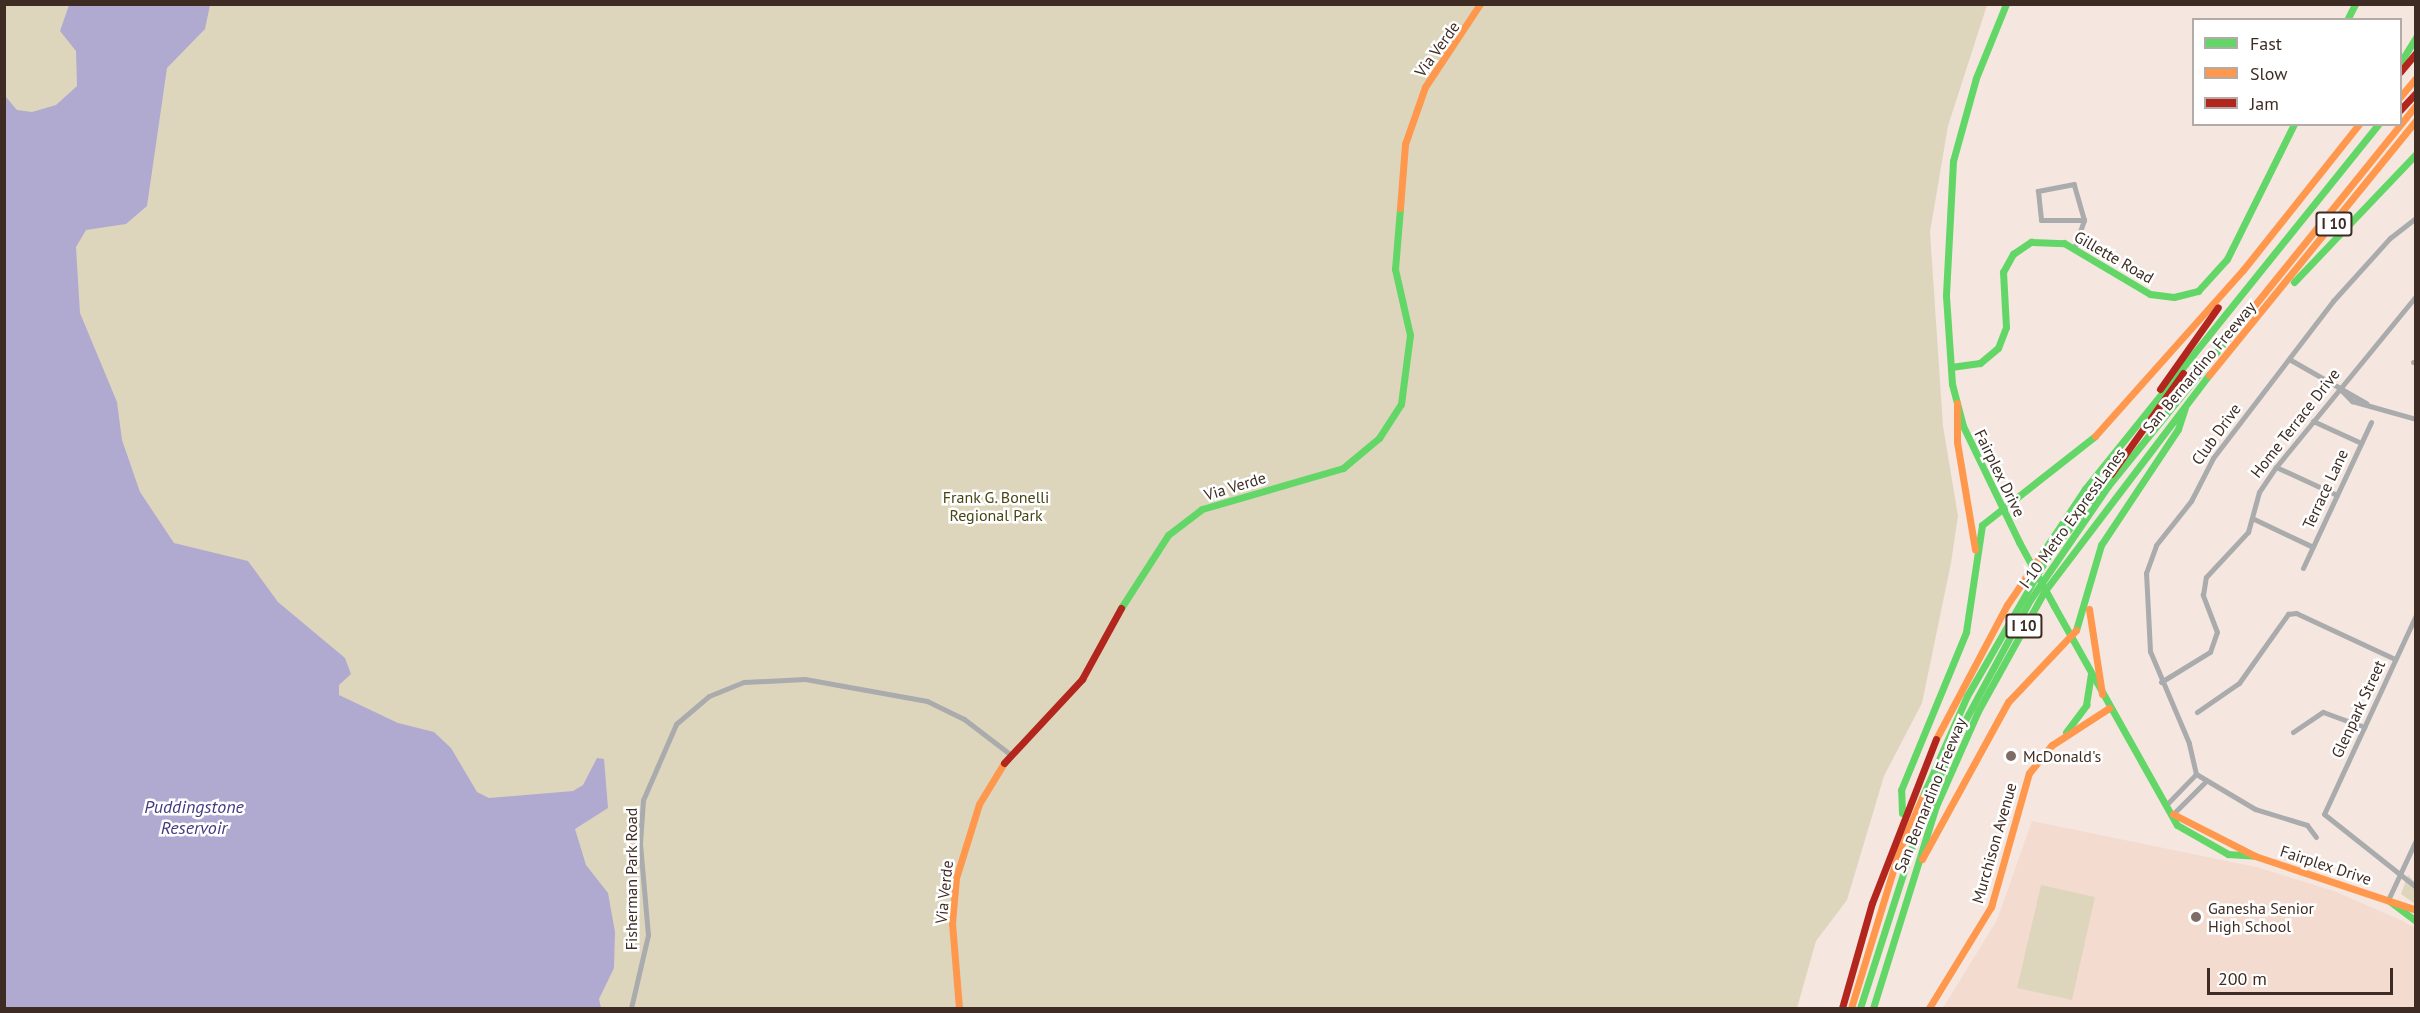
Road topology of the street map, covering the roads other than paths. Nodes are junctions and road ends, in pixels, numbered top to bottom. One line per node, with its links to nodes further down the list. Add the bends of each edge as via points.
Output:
1 (1480, 4): 57 (main road, Via Verde, via 1422,94 1405,144 1395,269 1410,335 1401,404 1379,438 1343,468 1202,509 1168,535 1082,679)
2 (2006, 4): 28 (main road, Fairplex Drive, via 1976,78 1953,161 1945,245)
3 (2355, 4): 4 (main road)
4 (2348, 18)
5 (2415, 37): 7 (main road)
6 (2415, 53): 8 (main road)
7 (2402, 60)
8 (2402, 69)
9 (2415, 78): 11 (main road)
10 (2415, 93): 13 (main road)
11 (2402, 94)
12 (2415, 105): 15 (main road, I-10 Metro ExpressLanes)
13 (2402, 108)
14 (2415, 120): 26 (main road, San Bernardino Freeway / I 10)
15 (2402, 121)
16 (2294, 126): 23 (main road, Gillette Road, via 2227,259 2198,291 2174,297 2150,294)
17 (2357, 126): 24 (main road)
18 (2377, 126): 29 (main road, San Bernardino Freeway / I 10)
19 (2398, 126): 75 (main road, I-10 Metro ExpressLanes, via 2108,486 2024,609 1926,806)
20 (2415, 154): 26 (main road)
21 (2415, 218): 27 (street, Club Drive, via 2366,263)
22 (2084, 220): 22 (street, via 2074,184 2038,191 2041,220); 23 (street)
23 (2074, 249): 28 (main road, Gillette Road, via 2042,239 2013,254 2003,272 2001,342 1980,363)
24 (2243, 270): 36 (main road); 40 (main road, via 2099,435)
25 (2415, 296): 30 (street, Home Terrace Drive)
26 (2251, 327): 32 (main road, San Bernardino Freeway / I 10)
27 (2289, 359): 30 (street); 50 (street, Club Drive, via 2213,458 2191,501 2148,558 2148,632)
28 (1951, 367): 31 (main road, Fairplex Drive)
29 (2185, 368): 36 (main road, San Bernardino Freeway / I 10); 74 (main road, I-10 Metro ExpressLanes, via 2179,386 2046,559 1966,696 1900,848)
30 (2338, 387): 33 (street, via 2349,396); 34 (street, Home Terrace Drive)
31 (1956, 403): 40 (main road, Fairplex Drive, via 1972,450); 44 (main road)
32 (2187, 403): 45 (main road, via 2178,429 2101,544); 66 (main road, San Bernardino Freeway / I 10, via 2092,522 2028,620 1960,748)
33 (2415, 419)
34 (2313, 421): 37 (street); 38 (street, Home Terrace Drive)
35 (2371, 422): 37 (street, Terrace Lane)
36 (2125, 439): 62 (main road, San Bernardino Freeway / I 10, via 2062,521 2007,605 1960,687)
37 (2361, 443): 39 (street, Terrace Lane)
38 (2276, 467): 39 (street); 41 (street, Home Terrace Drive, via 2259,492)
39 (2337, 495): 42 (street, Terrace Lane)
40 (2002, 510): 44 (main road, via 1982,525); 47 (main road, Fairplex Drive, bridge)
41 (2254, 519): 42 (street); 50 (street, Home Terrace Drive, via 2203,587 2216,642 2199,661)
42 (2313, 547): 43 (street, Terrace Lane)
43 (2303, 567)
44 (1976, 576): 62 (main road, via 1966,632 1901,790)
45 (2087, 601): 47 (main road, via 2084,617); 51 (main road)
46 (2415, 615): 48 (street, Glenpark Street)
47 (2070, 635): 49 (main road, Fairplex Drive); 66 (main road, via 2008,702)
48 (2395, 658): 53 (street, via 2296,613 2288,614 2239,683); 54 (street, Glenpark Street)
49 (2091, 675): 51 (main road, Fairplex Drive); 56 (main road, via 2086,705)
50 (2161, 682): 58 (street, Club Drive, via 2189,743)
51 (2102, 694): 52 (main road, Fairplex Drive)
52 (2109, 708): 56 (main road, Murchison Avenue); 60 (main road, Fairplex Drive)
53 (2197, 712)
54 (2364, 728): 55 (street, via 2323,712); 65 (street, Glenpark Street, via 2324,814)
55 (2293, 732)
56 (2064, 735): 77 (main road, Murchison Avenue, via 2029,773 1991,907)
57 (1010, 754): 71 (street, Fisherman Park Road, via 964,718 927,700 805,679 744,682 709,696 670,734 644,800 640,843 648,934); 72 (main road, Via Verde, via 979,804 956,878 952,923)
58 (2196, 774): 59 (street); 60 (street)
59 (2205, 782): 61 (street); 63 (street, via 2255,809 2307,825)
60 (2166, 805): 61 (main road, Fairplex Drive)
61 (2173, 814): 68 (main road, Fairplex Drive, via 2255,856)
62 (1902, 815): 73 (main road, San Bernardino Freeway / I 10)
63 (2316, 837)
64 (2415, 840): 65 (street)
65 (2400, 874): 67 (street); 68 (street)
66 (1912, 877): 76 (main road, San Bernardino Freeway / I 10)
67 (2415, 887)
68 (2388, 900): 69 (main road, Fairplex Drive); 70 (main road, Fairplex Drive)
69 (2415, 910)
70 (2415, 921)
71 (631, 1008)
72 (959, 1008)
73 (1842, 1008)
74 (1851, 1008)
75 (1860, 1008)
76 (1873, 1008)
77 (1929, 1008)

